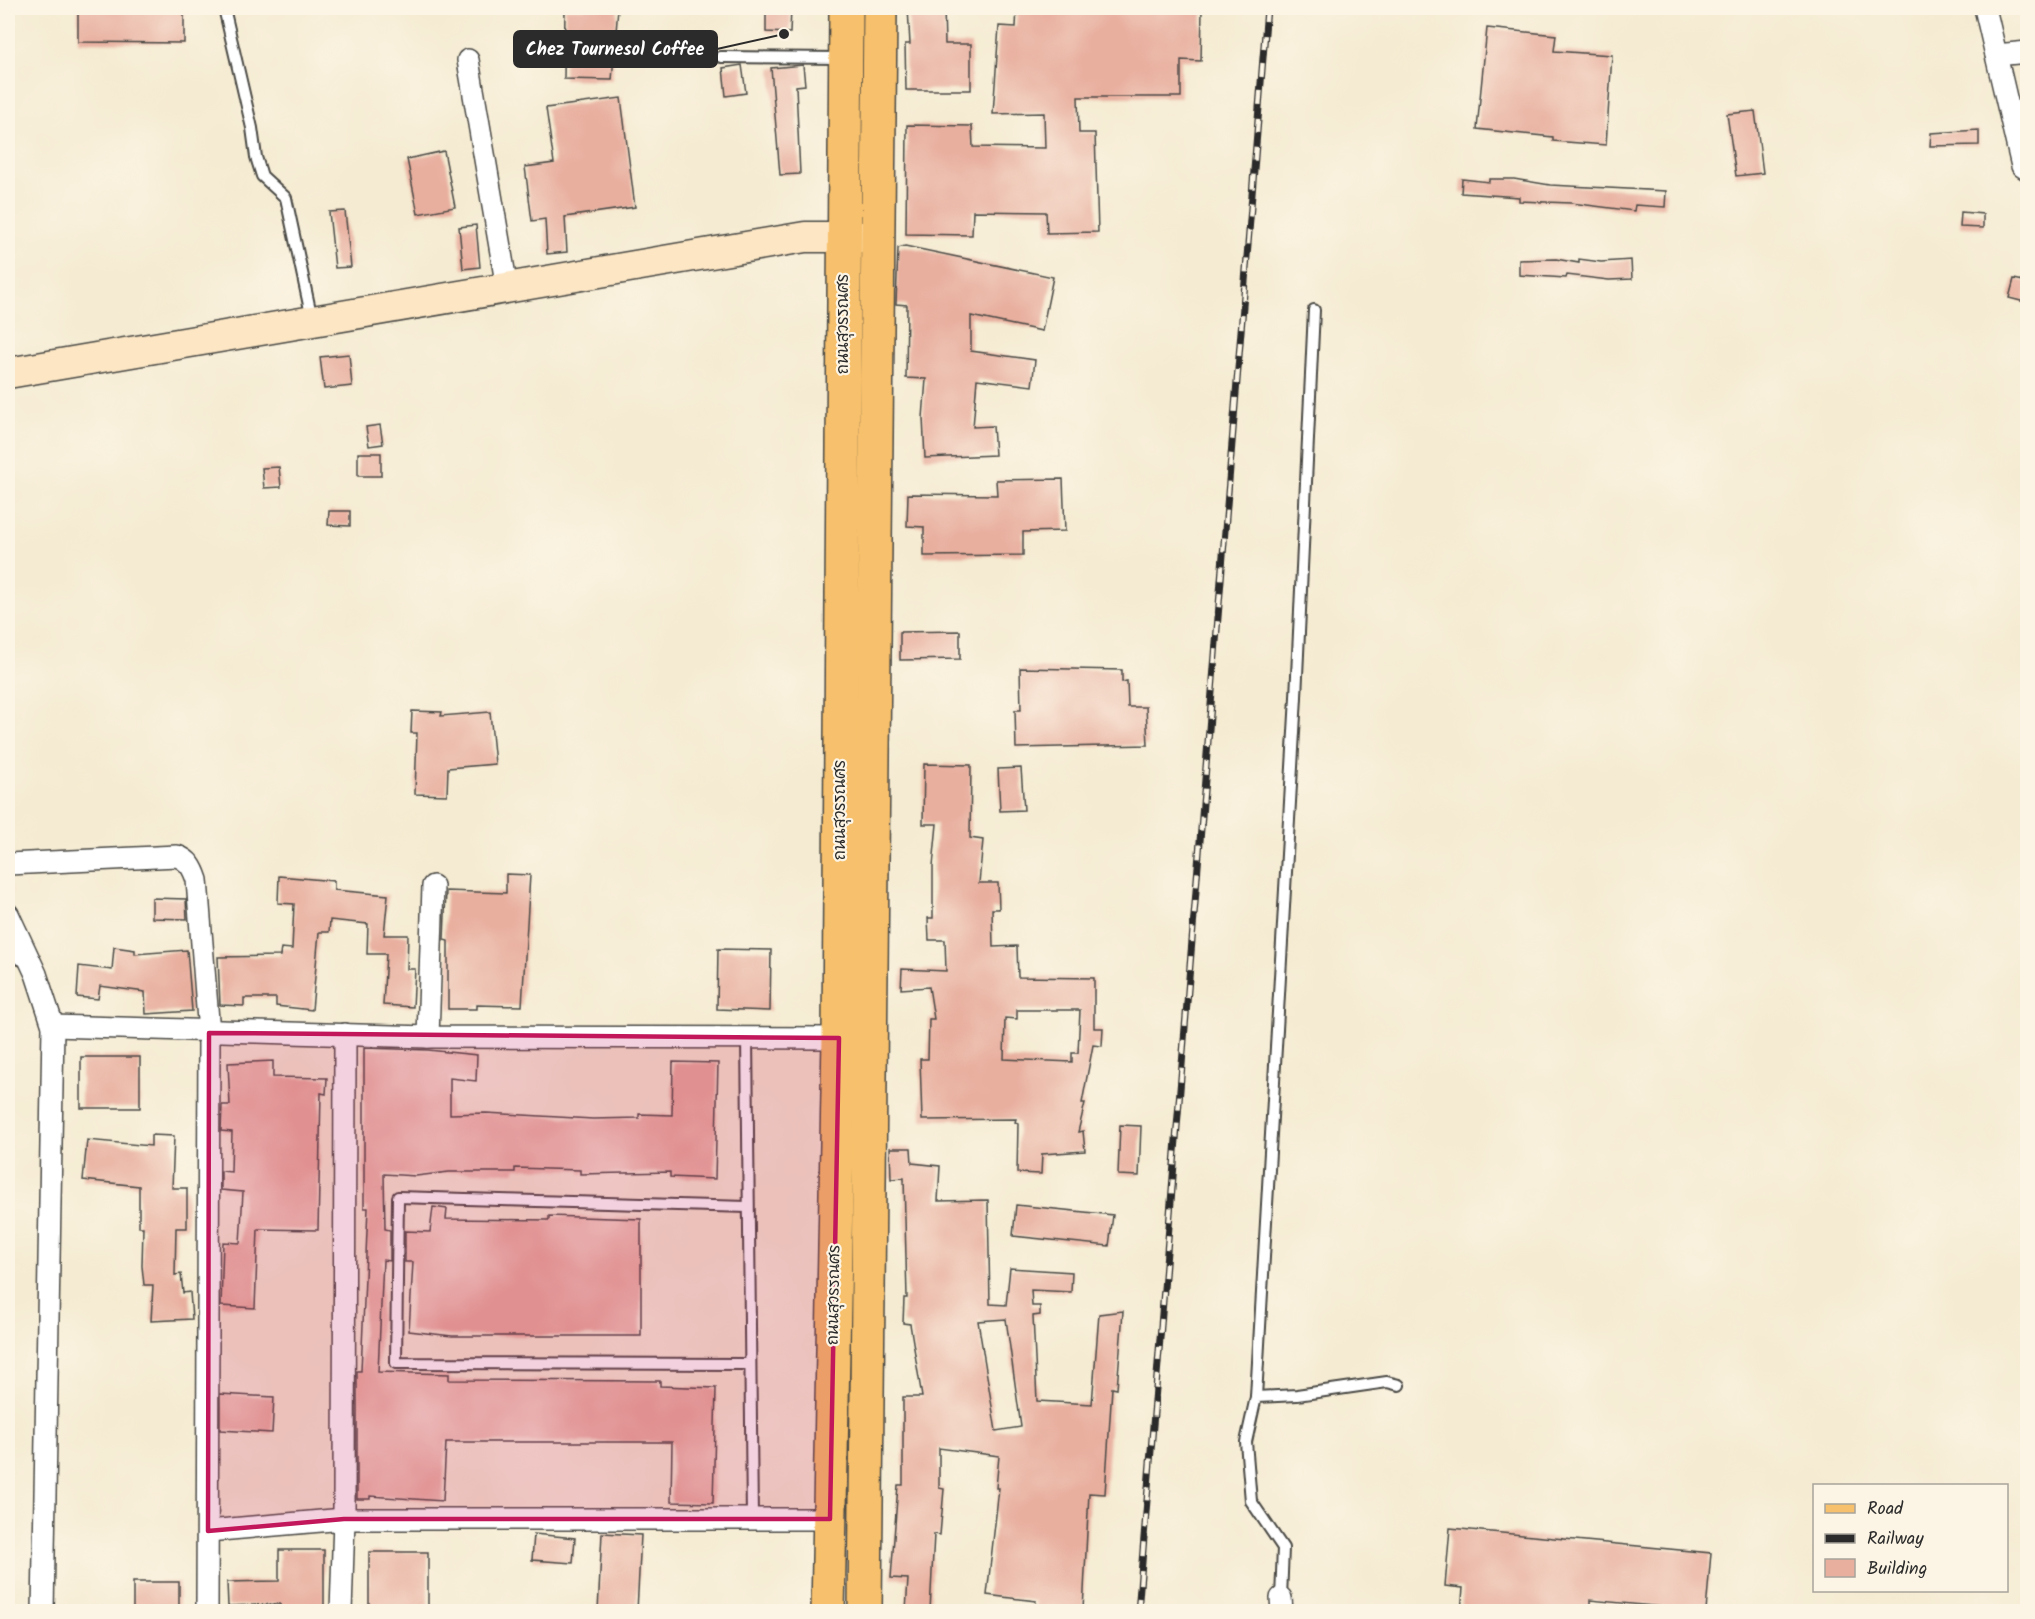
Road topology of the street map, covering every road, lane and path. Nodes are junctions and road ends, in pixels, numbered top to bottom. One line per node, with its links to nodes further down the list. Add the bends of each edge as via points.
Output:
1 (14, 8): 6 (path)
2 (224, 8): 17 (lane, via 256,157 262,176 286,198)
3 (846, 8): 10 (main road, ถนนสุวรรณศร)
4 (880, 8): 14 (main road, ถนนสุวรรณศร)
5 (1985, 8): 8 (street)
6 (8, 48)
7 (2028, 52): 8 (street)
8 (1996, 56): 12 (street, via 2022,166)
9 (721, 57): 10 (lane)
10 (846, 58): 13 (main road, ถนนสุวรรณศร)
11 (468, 60): 15 (street)
12 (2028, 170)
13 (843, 237): 14 (main road); 15 (main road, via 805,237); 29 (main road, ถนนสุวรรณศร)
14 (877, 238): 43 (main road, ถนนสุวรรณศร)
15 (507, 288): 17 (main road)
16 (1314, 310): 33 (lane)
17 (313, 320): 18 (main road)
18 (8, 373)
19 (8, 864): 25 (street, via 177,856 184,859 193,867 198,880)
20 (433, 886): 28 (street)
21 (8, 914): 23 (street)
22 (8, 954): 23 (lane)
23 (31, 964): 24 (street)
24 (53, 1026): 25 (street); 39 (street)
25 (209, 1032): 26 (street); 37 (street)
26 (345, 1034): 28 (street); 34 (street)
27 (747, 1036): 28 (street); 29 (street); 30 (lane)
28 (428, 1037)
29 (839, 1038): 36 (main road, ถนนสุวรรณศร)
30 (748, 1206): 31 (lane); 31 (lane, via 398,1197 396,1363)
31 (750, 1364): 35 (lane)
32 (1399, 1386): 33 (lane, via 1387,1382 1298,1395)
33 (1256, 1396): 38 (lane, via 1246,1442 1251,1501 1283,1548)
34 (344, 1519): 35 (street); 37 (street); 41 (street)
35 (752, 1519): 36 (street)
36 (830, 1519): 42 (main road, ถนนสุวรรณศร)
37 (208, 1531): 40 (street)
38 (1282, 1605)
39 (43, 1611)
40 (207, 1611)
41 (341, 1611)
42 (828, 1611)
43 (865, 1611)

